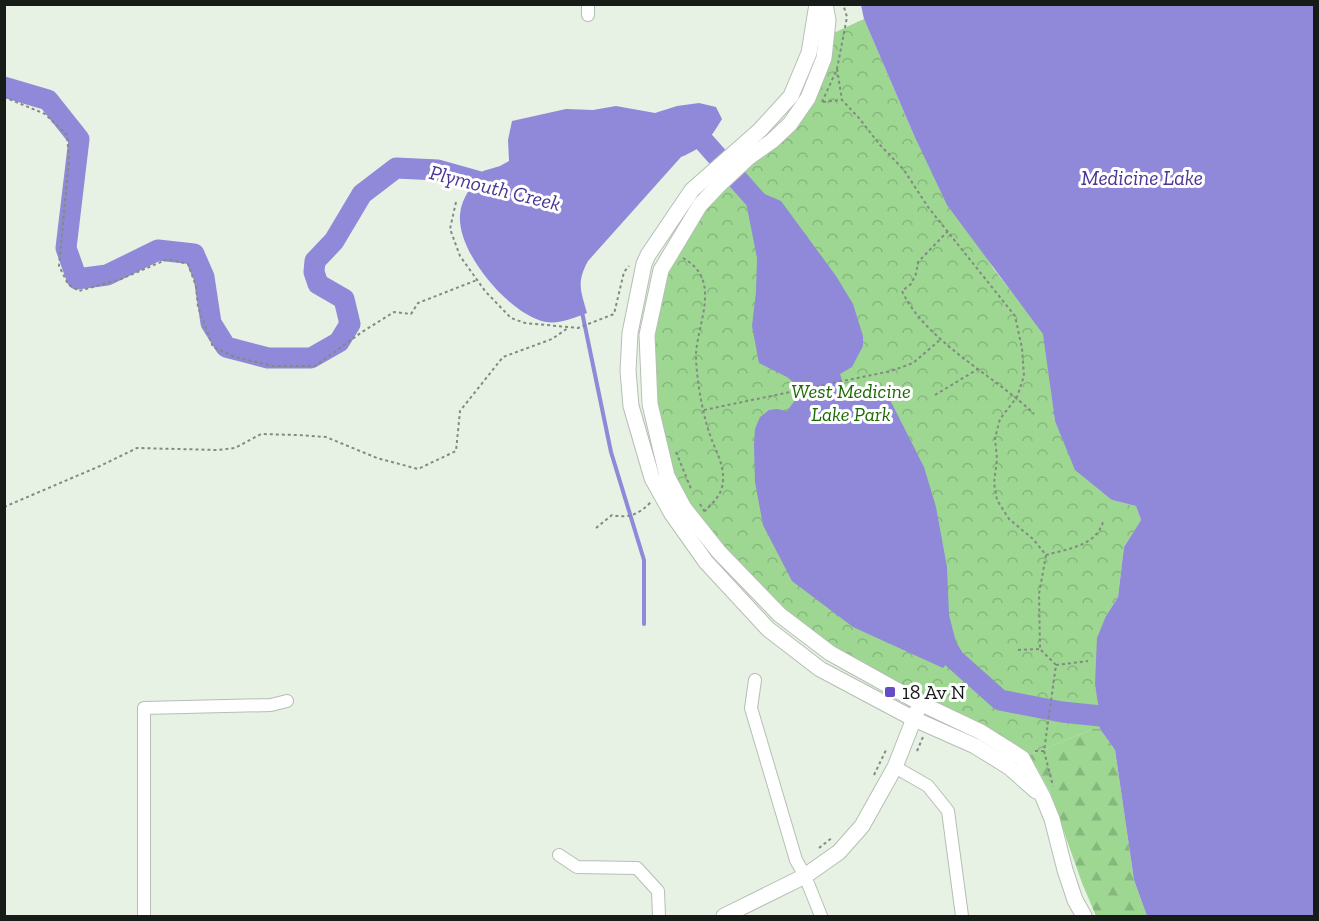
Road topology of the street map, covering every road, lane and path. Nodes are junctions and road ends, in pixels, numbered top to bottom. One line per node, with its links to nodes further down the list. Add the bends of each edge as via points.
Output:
1 (817, 4): 9 (street, via 809,53 791,96)
2 (825, 4): 9 (street, via 828,20 824,58 808,98 772,141)
3 (843, 4): 4 (path, via 847,17)
4 (837, 69): 6 (path); 7 (path)
5 (4, 97): 15 (path, via 45,114 68,135 59,266 68,284 79,291 168,259 188,264 198,308 213,347 235,357 273,366 315,366 394,312 411,314 418,303)
6 (842, 100): 7 (path); 12 (path, via 904,170)
7 (822, 102): 8 (path)
8 (818, 109)
9 (743, 153): 10 (street)
10 (713, 180): 14 (street, via 692,190); 37 (street, via 664,264 647,335 650,404 667,476 684,508 719,552 780,615 830,653)
11 (456, 202): 15 (path, via 450,229 460,256)
12 (948, 231): 17 (path, via 918,262 911,284 902,291 917,317); 20 (path, via 1015,316 1024,376)
13 (680, 256): 21 (path, via 695,267 704,283 705,304 696,356)
14 (644, 264): 16 (path, via 630,265 624,272 614,314); 25 (street, via 630,333 628,371 631,406 652,478)
15 (477, 280): 16 (path, via 511,318)
16 (568, 328): 27 (path, via 552,339 503,357 460,411 456,451 418,468 377,458 326,437 261,434 235,448 218,450 137,448)
17 (941, 339): 18 (path); 21 (path, via 913,363 846,382)
18 (978, 369): 19 (path); 20 (path)
19 (935, 395)
20 (1017, 397): 22 (path); 30 (path, via 1000,419 995,438 997,500 1009,519)
21 (703, 410): 26 (path, via 723,468 723,483 705,511)
22 (1034, 414)
23 (675, 450): 24 (path)
24 (692, 491)
25 (661, 494): 29 (path, via 641,513 626,517 612,514); 38 (street, via 706,562 768,629 820,669)
26 (700, 504)
27 (4, 507)
28 (1103, 522): 30 (path, via 1091,540)
29 (596, 528)
30 (1046, 555): 31 (path, via 1039,594)
31 (1040, 649): 32 (path); 34 (path)
32 (1017, 650)
33 (1088, 660): 34 (path)
34 (1056, 665): 41 (path, via 1044,751)
35 (754, 680): 49 (street, via 751,708 796,860)
36 (286, 701): 50 (street, via 271,705 144,708)
37 (920, 703): 38 (street); 45 (street, via 981,732 1022,758)
38 (914, 719): 43 (street); 45 (street, via 984,751)
39 (923, 733): 42 (path)
40 (890, 741): 44 (path)
41 (1028, 752)
42 (916, 753)
43 (894, 767): 49 (street, via 862,826 839,852); 54 (street, via 928,786 948,811)
44 (870, 784)
45 (1043, 797): 55 (street, via 1068,880)
46 (838, 831): 47 (path)
47 (819, 849)
48 (559, 855): 51 (street, via 577,867 636,868 658,891)
49 (805, 876): 52 (street); 53 (street)
50 (144, 916)
51 (659, 916)
52 (724, 916)
53 (821, 916)
54 (962, 916)
55 (1084, 916)

